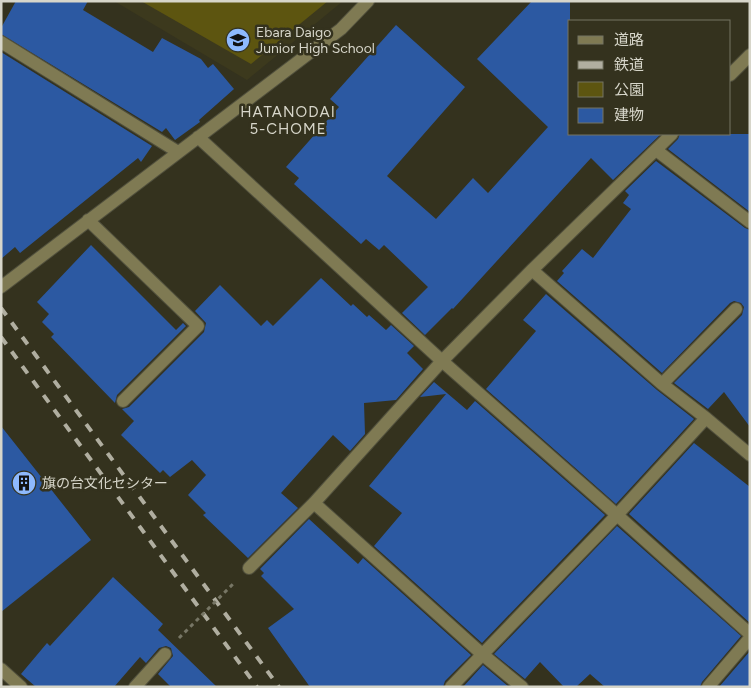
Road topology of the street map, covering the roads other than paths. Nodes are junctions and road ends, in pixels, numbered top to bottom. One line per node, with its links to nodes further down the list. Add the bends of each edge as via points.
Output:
1 (368, 1): 6 (street, via 340,29)
2 (1, 42): 8 (street)
3 (750, 55): 4 (street)
4 (731, 74)
5 (671, 135): 7 (street)
6 (198, 137): 8 (street); 14 (street)
7 (656, 150): 10 (street); 11 (street)
8 (178, 152): 9 (street)
9 (88, 220): 12 (street); 16 (street, via 198,326)
10 (750, 222)
11 (532, 270): 14 (street); 15 (street)
12 (1, 287)
13 (736, 309): 15 (street)
14 (442, 361): 19 (street); 20 (street)
15 (662, 384): 17 (street)
16 (123, 401)
17 (706, 418): 18 (street); 20 (street)
18 (750, 455)
19 (314, 503): 21 (street); 25 (street)
20 (618, 515): 22 (street); 25 (street)
21 (249, 568)
22 (750, 634)
23 (750, 638): 31 (street)
24 (165, 654): 28 (street)
25 (482, 654): 29 (street); 30 (street)
26 (1, 669): 27 (street)
27 (21, 687)
28 (135, 687)
29 (451, 687)
30 (522, 687)
31 (708, 687)

